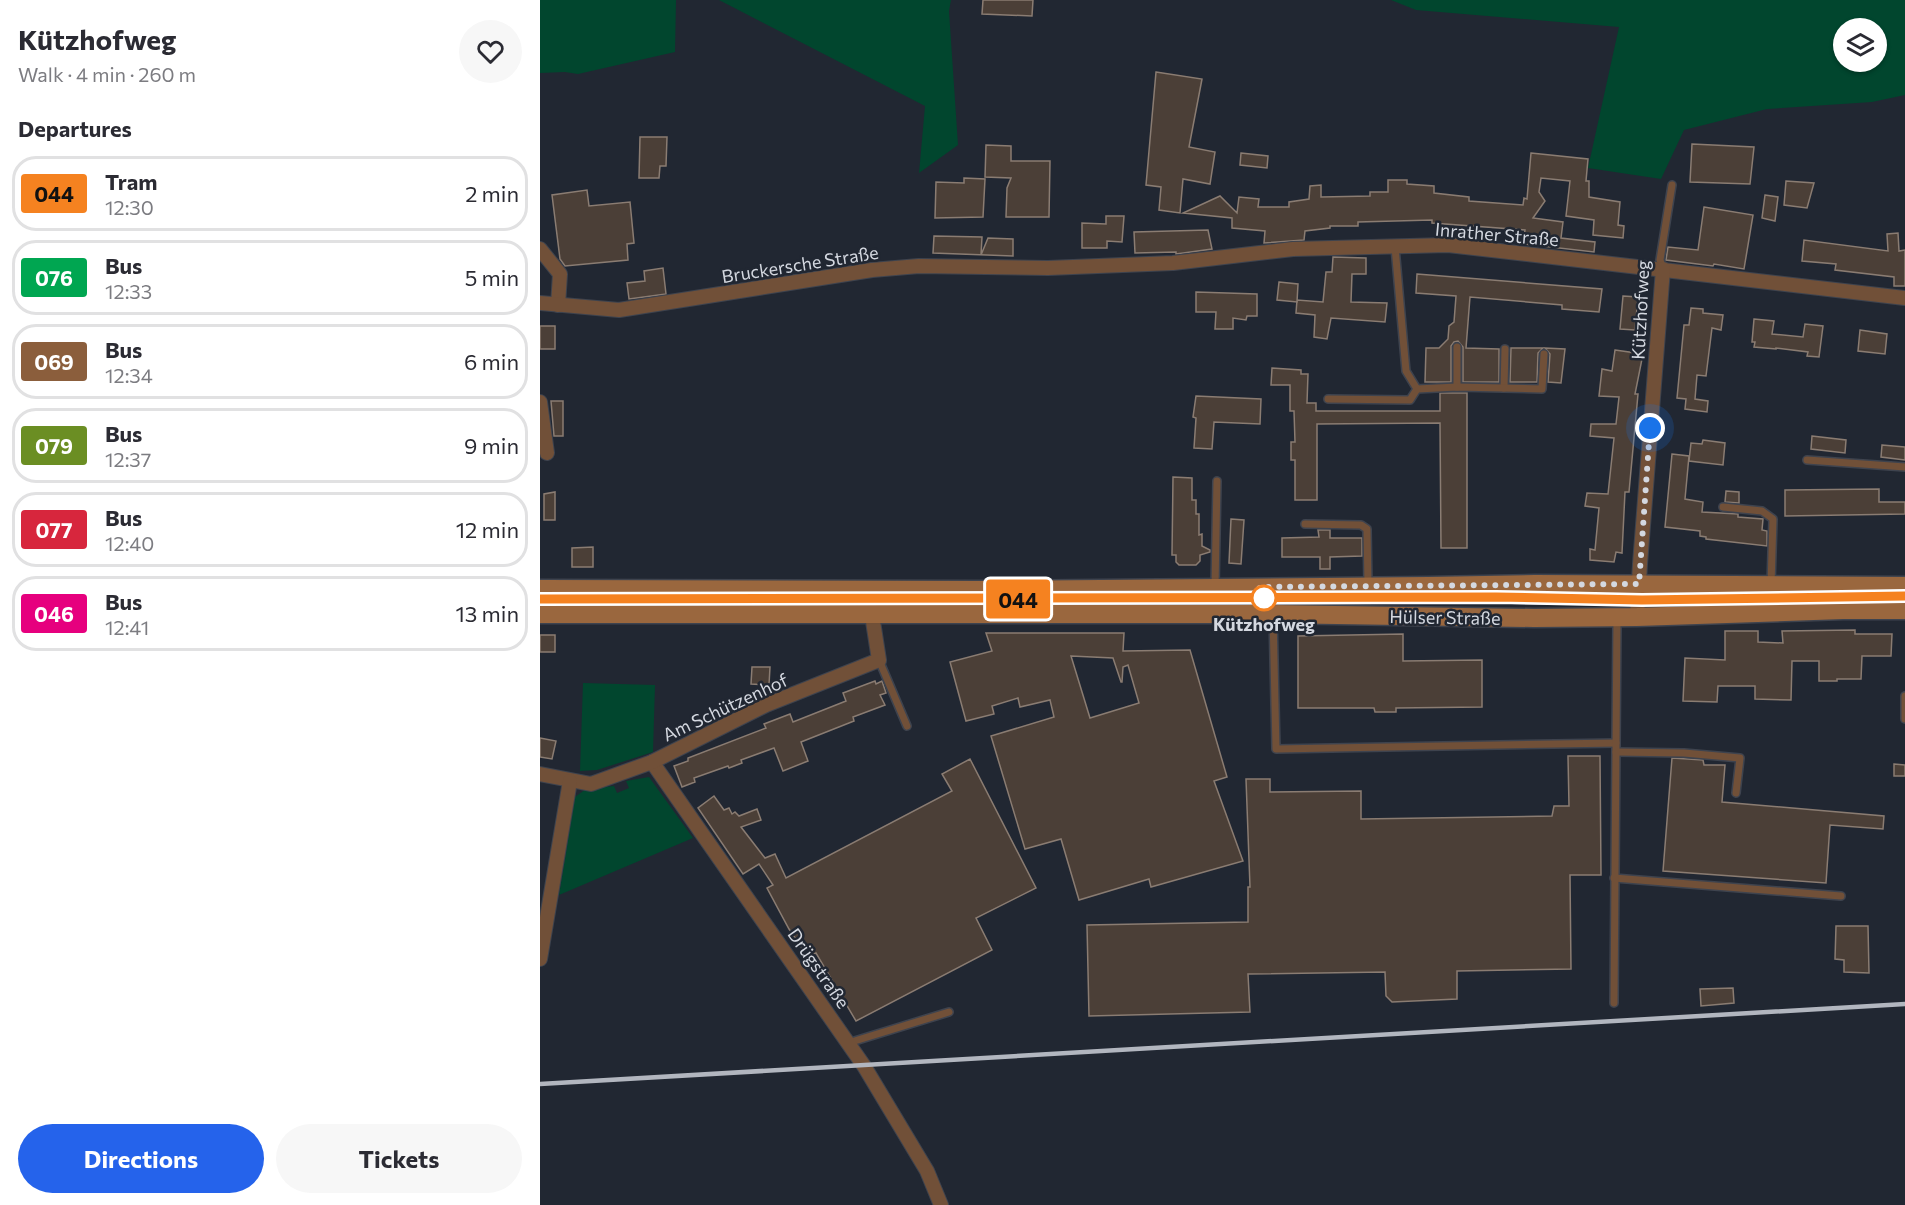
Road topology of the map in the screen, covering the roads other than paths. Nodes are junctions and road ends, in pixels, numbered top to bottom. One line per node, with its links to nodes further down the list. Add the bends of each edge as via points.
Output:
1 (1672, 185): 5 (lane, Kützhofweg, via 1660,260)
2 (1395, 247): 4 (street, Inrather Straße, via 1293,249 1191,263); 5 (street, Inrather Straße, via 1448,245); 14 (lane, via 1406,371)
3 (540, 249): 8 (street, via 560,274)
4 (1048, 268): 8 (street, Bruckersche Straße, via 919,266 619,310)
5 (1663, 269): 6 (street, Inrather Straße); 23 (street, Kützhofweg)
6 (1905, 298)
7 (540, 303): 8 (street, Bruckersche Straße)
8 (558, 305)
9 (1457, 347): 12 (lane)
10 (1505, 349): 13 (lane)
11 (1544, 354): 13 (lane, via 1542,389)
12 (1457, 387): 13 (lane); 14 (lane)
13 (1504, 388)
14 (1417, 389): 15 (lane, via 1410,400)
15 (1328, 399)
16 (540, 402): 17 (street)
17 (547, 453)
18 (1807, 460): 19 (lane)
19 (1905, 466)
20 (1217, 482): 27 (lane)
21 (1723, 507): 24 (lane, via 1762,511 1773,519)
22 (1305, 524): 26 (lane, via 1361,525 1367,529)
23 (1639, 584): 24 (street, Hülser Straße); 26 (street, Hülser Straße); 34 (street, Kützhofweg)
24 (1772, 585): 25 (street, Hülser Straße)
25 (1905, 586)
26 (1368, 587): 27 (street, Hülser Straße)
27 (1215, 588): 28 (street, Hülser Straße)
28 (540, 589)
29 (1905, 610): 34 (street, Hülser Straße)
30 (540, 614): 32 (street, Hülser Straße)
31 (1273, 614): 32 (street, Hülser Straße); 33 (street, Hülser Straße); 39 (lane, via 1276,749)
32 (872, 615): 35 (street)
33 (1617, 617): 34 (street, Hülser Straße); 39 (lane)
34 (1637, 617)
35 (879, 660): 38 (lane); 41 (street, Am Schützenhof, via 766,705)
36 (1905, 696): 37 (lane)
37 (1905, 719)
38 (907, 726)
39 (1616, 743): 40 (lane)
40 (1616, 752): 44 (lane, via 1740,758); 45 (lane)
41 (652, 762): 43 (street, Am Schützenhof, via 591,784); 50 (street, Drügstraße)
42 (540, 774): 43 (street, Am Schützenhof)
43 (570, 781): 47 (street)
44 (1736, 793)
45 (1614, 878): 46 (lane); 48 (lane)
46 (1841, 896)
47 (540, 959)
48 (1614, 1003)
49 (949, 1012): 50 (lane)
50 (848, 1042): 51 (street, Drügstraße, via 927,1171)
51 (941, 1205)

